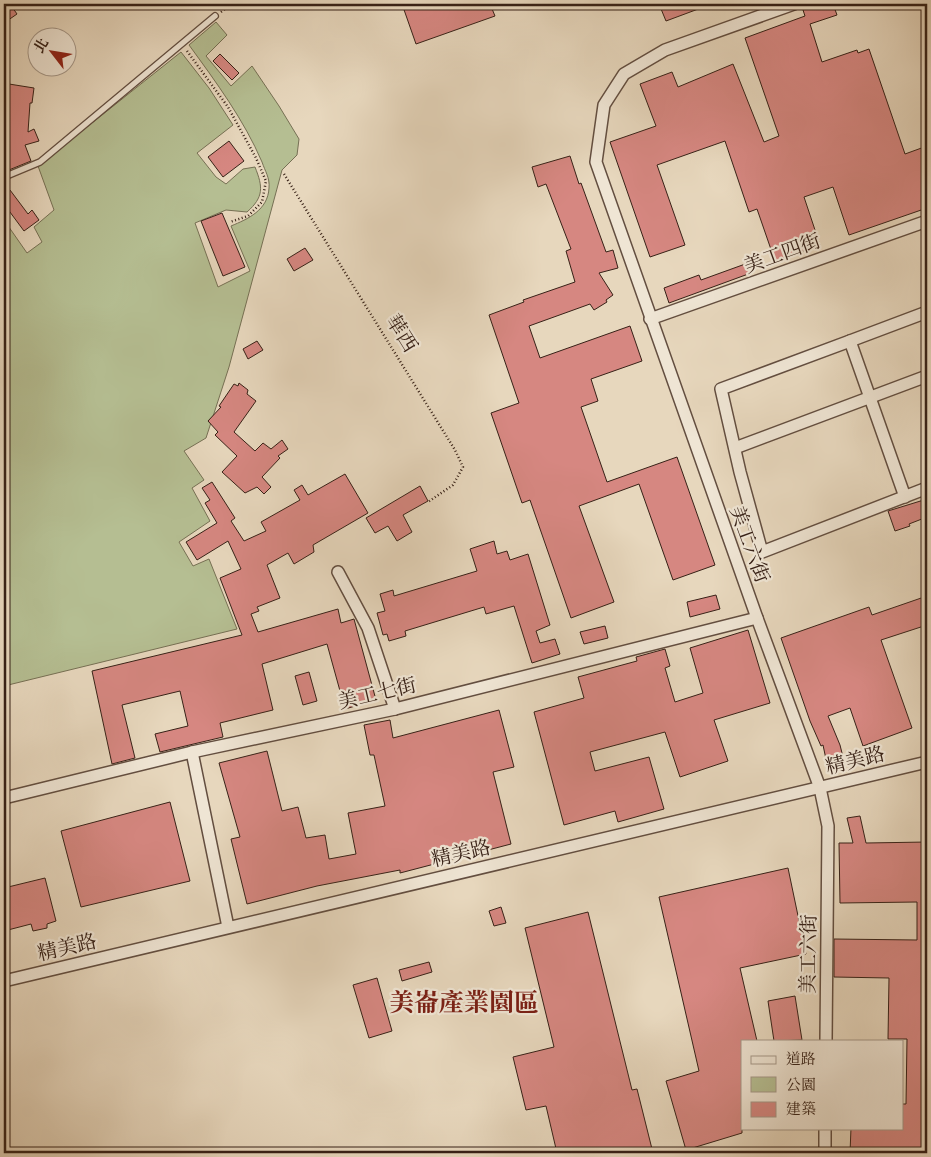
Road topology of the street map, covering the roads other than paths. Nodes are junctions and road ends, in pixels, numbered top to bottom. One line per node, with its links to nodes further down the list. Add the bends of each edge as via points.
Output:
1 (794, 4): 6 (street, 美工六街, via 665,50 624,74 604,106 596,162)
2 (216, 16): 3 (lane, via 40,162)
3 (4, 177)
4 (927, 221): 6 (street, 美工四街)
5 (927, 312): 7 (street)
6 (650, 319): 14 (street, 美工六街)
7 (850, 341): 9 (street); 10 (street, via 721,389)
8 (927, 376): 9 (street)
9 (870, 397): 10 (street); 12 (street)
10 (735, 448): 12 (street, via 762,552)
11 (927, 488): 12 (street)
12 (904, 496)
13 (338, 572): 15 (street, via 368,628)
14 (757, 618): 15 (street, 美工七街); 18 (street, 美工六街)
15 (395, 709): 16 (street, 美工七街)
16 (192, 752): 19 (street, 美工七街); 20 (street)
17 (927, 762): 18 (street, 精美路)
18 (820, 788): 20 (street, 精美路); 22 (street, 美工六街, via 828,826)
19 (4, 798)
20 (228, 927): 21 (street, 精美路)
21 (4, 981)
22 (826, 1040)
23 (825, 1130): 24 (street)
24 (824, 1153)

